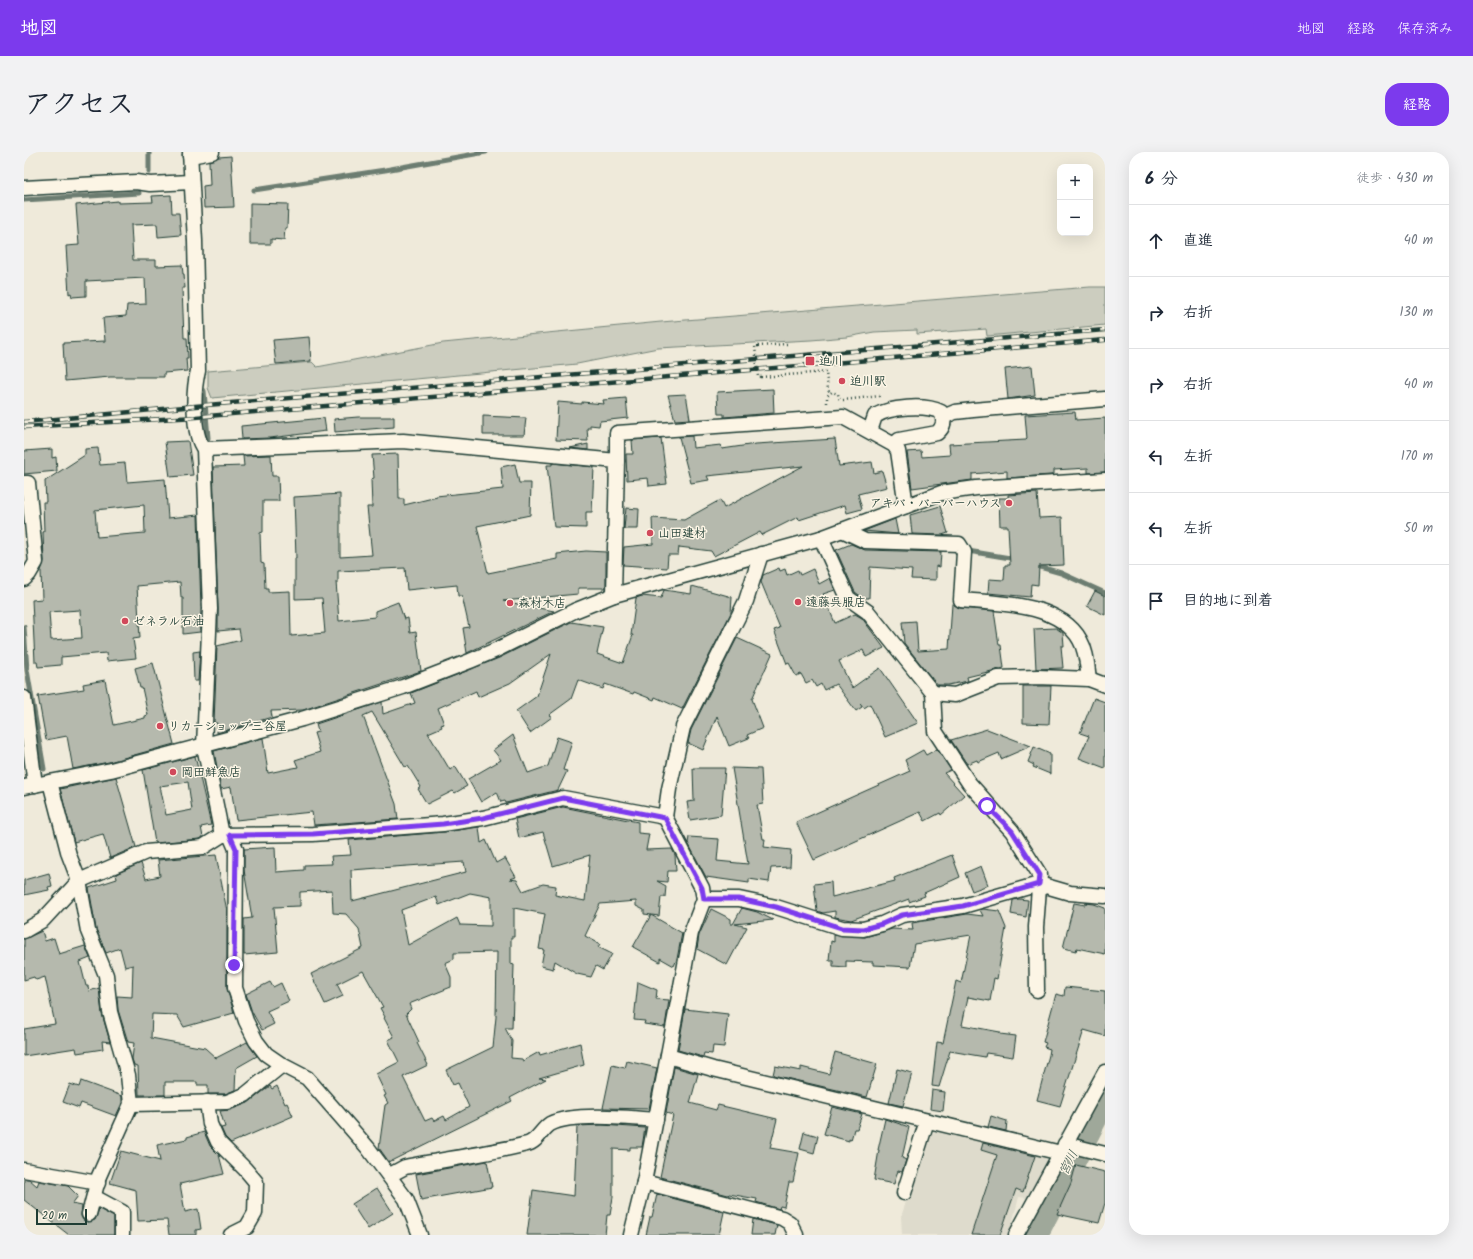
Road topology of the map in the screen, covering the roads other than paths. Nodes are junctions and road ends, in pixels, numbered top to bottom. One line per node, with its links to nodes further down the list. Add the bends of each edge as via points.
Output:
1 (212, 152): 2 (street)
2 (190, 154): 3 (street)
3 (191, 182): 4 (street); 9 (street, via 198,371 195,406 198,440)
4 (24, 188)
5 (1105, 399): 6 (street, via 955,412)
6 (943, 417): 7 (street, via 941,412 928,408 887,410 875,416); 8 (street, via 941,429 937,433 899,440)
7 (870, 431): 8 (street); 10 (street, via 843,417 617,433)
8 (894, 445): 13 (street, via 898,451)
9 (204, 449): 10 (street, via 403,441); 24 (street, via 210,609)
10 (617, 461): 18 (street)
11 (1105, 480): 13 (street, via 976,488 941,493)
12 (24, 484): 17 (street, via 28,483 36,562)
13 (906, 506): 14 (street)
14 (842, 530): 15 (street); 19 (street, via 865,541 960,544 964,552 961,600 1016,605 1046,613 1066,623 1080,639 1086,654)
15 (822, 538): 16 (street); 21 (street, via 848,598 868,612)
16 (761, 554): 18 (street); 27 (street, via 746,601 683,727)
17 (25, 578)
18 (614, 595): 24 (street, via 574,611 496,650 403,687)
19 (1089, 679): 20 (street); 21 (street, via 998,678 955,695)
20 (1105, 686)
21 (933, 693): 30 (street, via 935,731 969,783 1012,831 1040,875)
22 (24, 698): 23 (street)
23 (27, 742): 26 (street)
24 (204, 746): 25 (street, via 111,770); 28 (street)
25 (50, 782): 26 (street); 29 (street, via 69,855)
26 (29, 786)
27 (665, 818): 28 (street, via 563,798 483,818 443,824 313,834); 32 (street, via 702,888)
28 (226, 835): 29 (street, via 203,847 146,852); 36 (street, via 236,849 234,988 256,1041 266,1054)
29 (79, 881): 33 (street, via 43,920); 39 (street, via 88,931 106,975 110,1012 128,1075)
30 (1039, 884): 31 (street, via 1070,893); 32 (street, via 963,906 902,915 863,929 842,928 776,907 739,899); 34 (street, via 1036,928)
31 (1105, 896)
32 (704, 899): 35 (street, via 691,934)
33 (24, 931)
34 (1037, 990)
35 (668, 1056): 40 (street); 41 (street)
36 (282, 1065): 38 (street, via 245,1095 227,1102); 45 (street, via 307,1078)
37 (1105, 1072): 42 (street)
38 (207, 1102): 39 (street); 52 (street, via 210,1124 218,1142 256,1182 255,1213 247,1227)
39 (131, 1104): 47 (street)
40 (656, 1120): 45 (street, via 619,1117 582,1118 559,1122 550,1125 530,1144 405,1167); 46 (street)
41 (927, 1121): 42 (street); 48 (street)
42 (1070, 1148): 43 (street); 56 (street)
43 (1105, 1154)
44 (24, 1170): 47 (street)
45 (390, 1175): 53 (street, via 406,1199)
46 (644, 1182): 54 (street); 55 (street, via 782,1218 790,1223)
47 (98, 1183): 49 (street)
48 (904, 1193)
49 (94, 1197): 50 (street); 51 (street, via 122,1212)
50 (90, 1214)
51 (122, 1235)
52 (231, 1235)
53 (420, 1235)
54 (631, 1235)
55 (796, 1235)
56 (1016, 1235)

